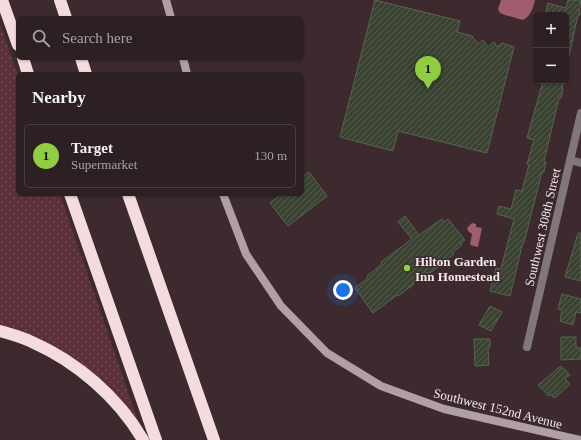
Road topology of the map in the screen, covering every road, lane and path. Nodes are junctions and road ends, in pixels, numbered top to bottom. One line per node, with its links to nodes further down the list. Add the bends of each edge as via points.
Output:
1 (2, 0): 6 (highway)
2 (60, 0): 4 (highway)
3 (166, 0): 5 (street)
4 (65, 16)
5 (170, 16)
6 (16, 39)
7 (24, 60): 10 (highway)
8 (81, 60): 11 (highway)
9 (184, 60): 12 (street)
10 (27, 72)
11 (85, 72)
12 (186, 72)
13 (581, 113): 14 (street, Southwest 308th Street)
14 (570, 160): 15 (street); 20 (street, Southwest 308th Street)
15 (581, 163)
16 (71, 196): 22 (highway)
17 (129, 196): 23 (highway)
18 (224, 196): 24 (street, Southwest 152nd Avenue, via 249,259 281,306 327,353 381,386 444,409)
19 (0, 331): 21 (highway, via 31,341 65,359 120,406)
20 (527, 347)
21 (143, 440)
22 (156, 440)
23 (214, 440)
24 (580, 440)

